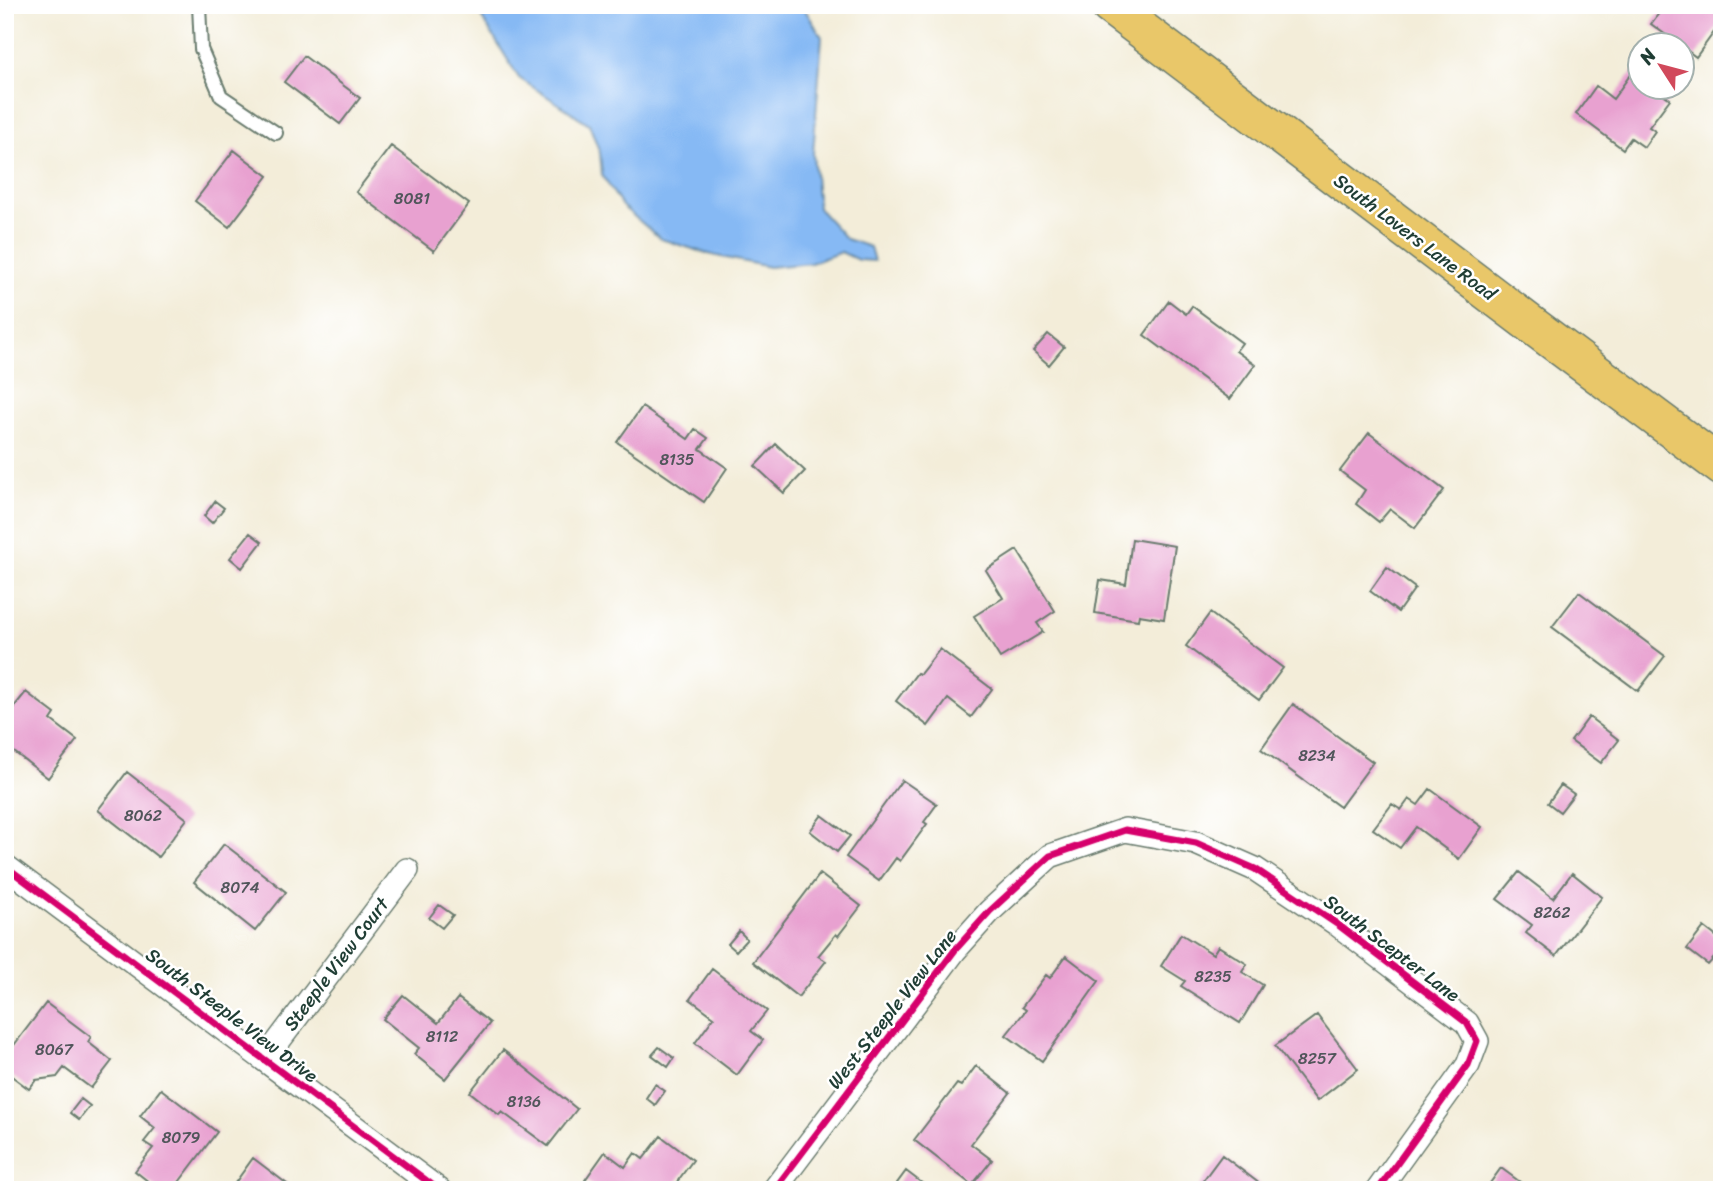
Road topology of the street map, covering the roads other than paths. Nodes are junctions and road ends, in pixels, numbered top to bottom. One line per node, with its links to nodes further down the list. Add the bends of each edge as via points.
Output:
1 (199, 5): 3 (lane, via 201,49 221,96)
2 (1109, 5): 4 (main road, South Lovers Lane Road)
3 (276, 133)
4 (1722, 467)
5 (1125, 830): 10 (street, West Steeple View Lane, via 1050,856 990,911 955,950); 11 (street, South Scepter Lane, via 1196,843 1255,869 1337,924 1467,1023 1477,1041 1468,1065)
6 (5, 866): 8 (street, South Steeple View Drive)
7 (407, 870): 8 (street, Steeple View Court)
8 (265, 1059): 9 (street, South Steeple View Drive)
9 (439, 1190)
10 (774, 1190)
11 (1378, 1190)

